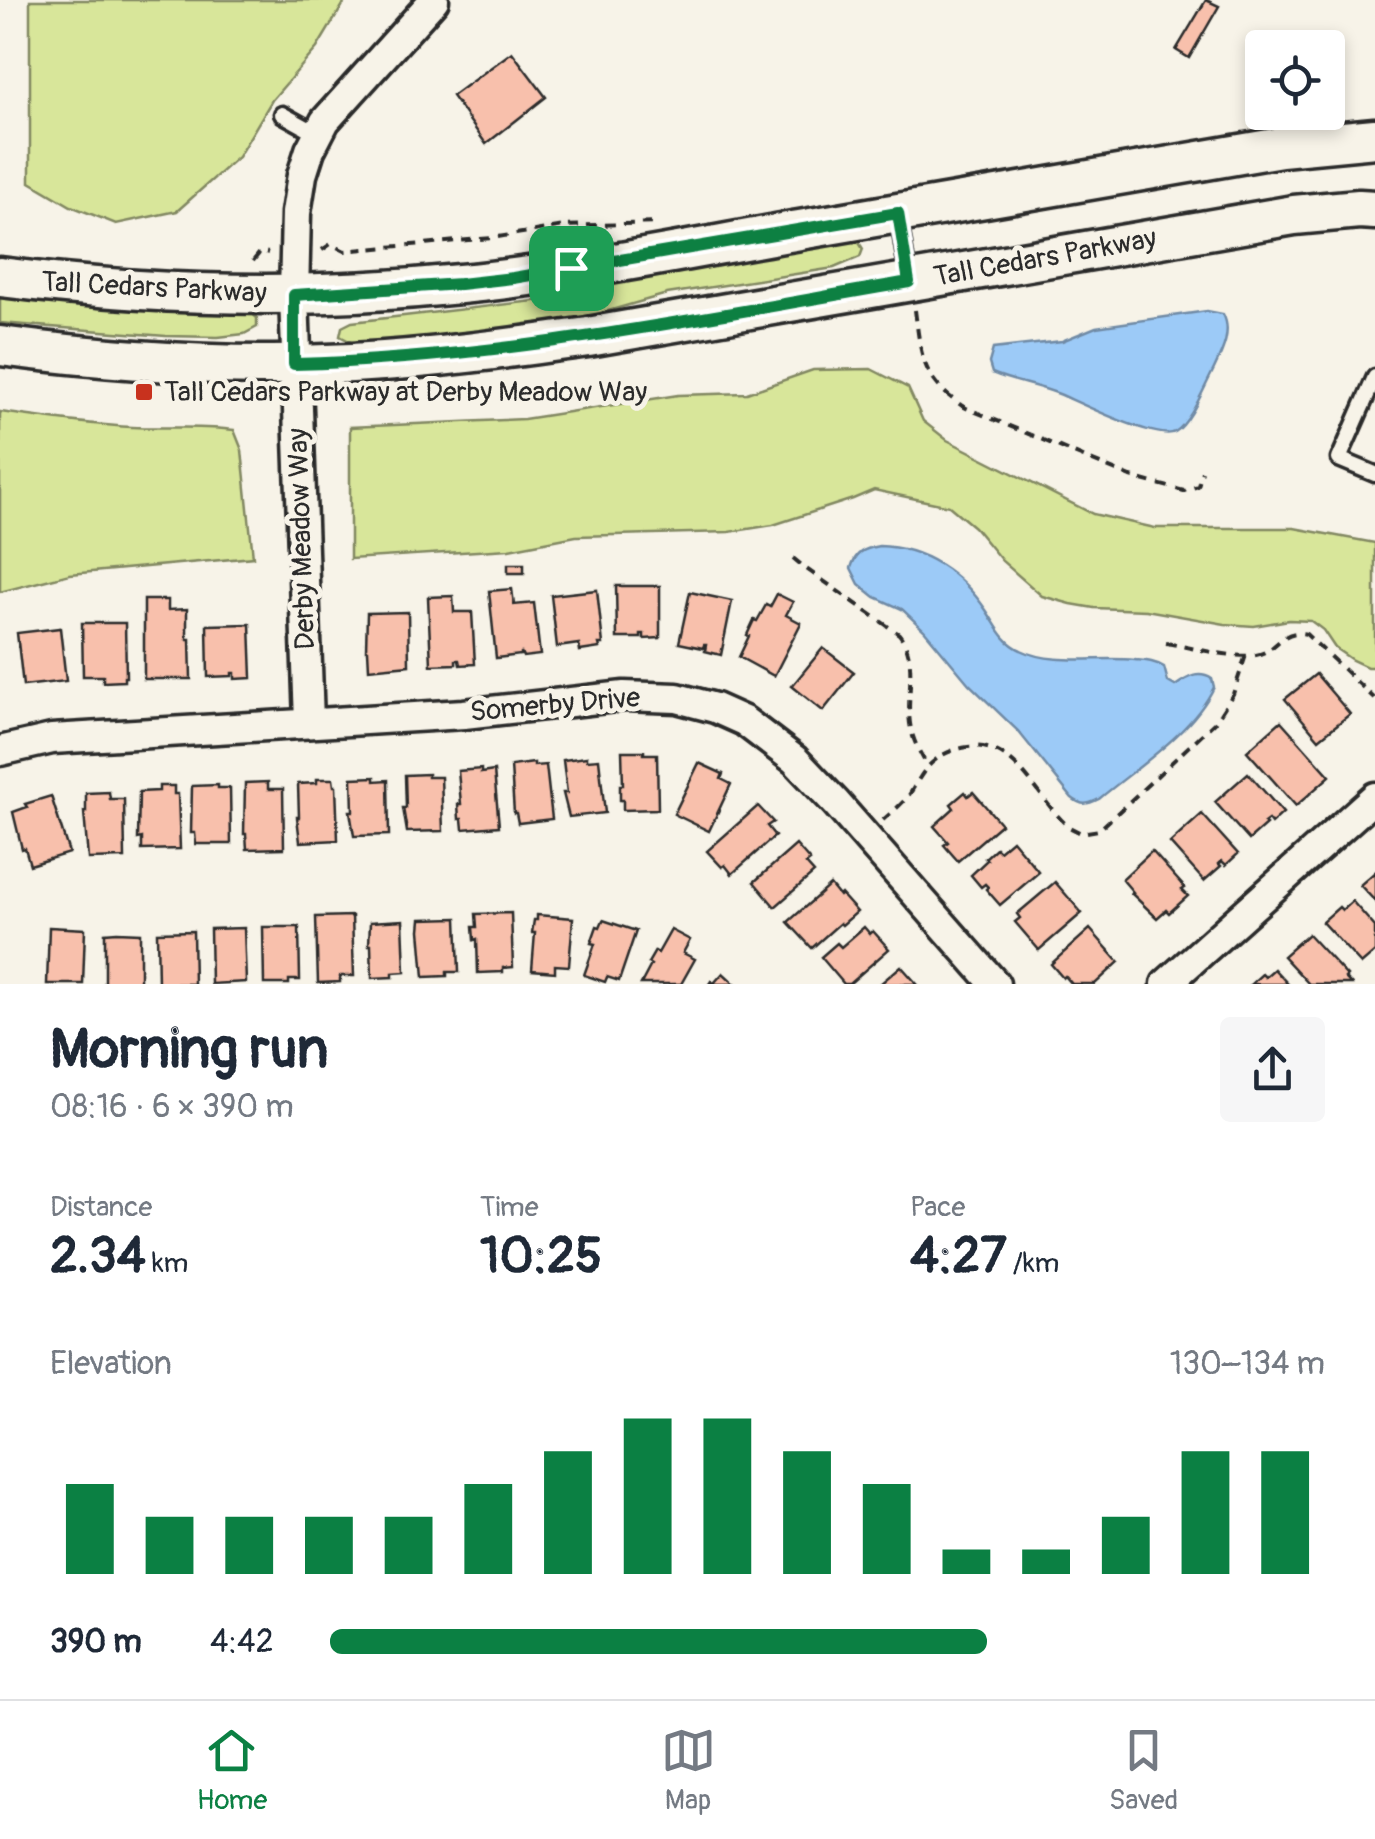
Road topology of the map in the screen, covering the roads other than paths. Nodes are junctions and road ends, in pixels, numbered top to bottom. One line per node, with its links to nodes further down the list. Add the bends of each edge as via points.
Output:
1 (434, 0): 3 (street, Derby Meadow Way)
2 (282, 114): 3 (lane)
3 (318, 134): 9 (street, Derby Meadow Way, via 296,213)
4 (1375, 138): 6 (main road, Tall Cedars Parkway, via 1281,147)
5 (1375, 210): 8 (main road, Tall Cedars Parkway, via 1294,215)
6 (898, 213): 8 (lane); 9 (main road, Tall Cedars Parkway, via 513,278)
7 (0, 276): 9 (main road, Tall Cedars Parkway, via 115,290)
8 (909, 282): 11 (main road, Tall Cedars Parkway, via 491,351)
9 (294, 295): 11 (street, Derby Meadow Way)
10 (0, 346): 11 (main road, Tall Cedars Parkway, via 144,361)
11 (294, 364): 14 (street, Derby Meadow Way)
12 (1375, 377): 13 (lane, via 1339,458)
13 (1375, 474)
14 (309, 722): 15 (street, Somerby Drive, via 52,738); 17 (street, Somerby Drive, via 624,696 678,698 716,708 773,742 822,789)
15 (0, 751)
16 (1375, 797): 18 (street)
17 (996, 984)
18 (1166, 984)

